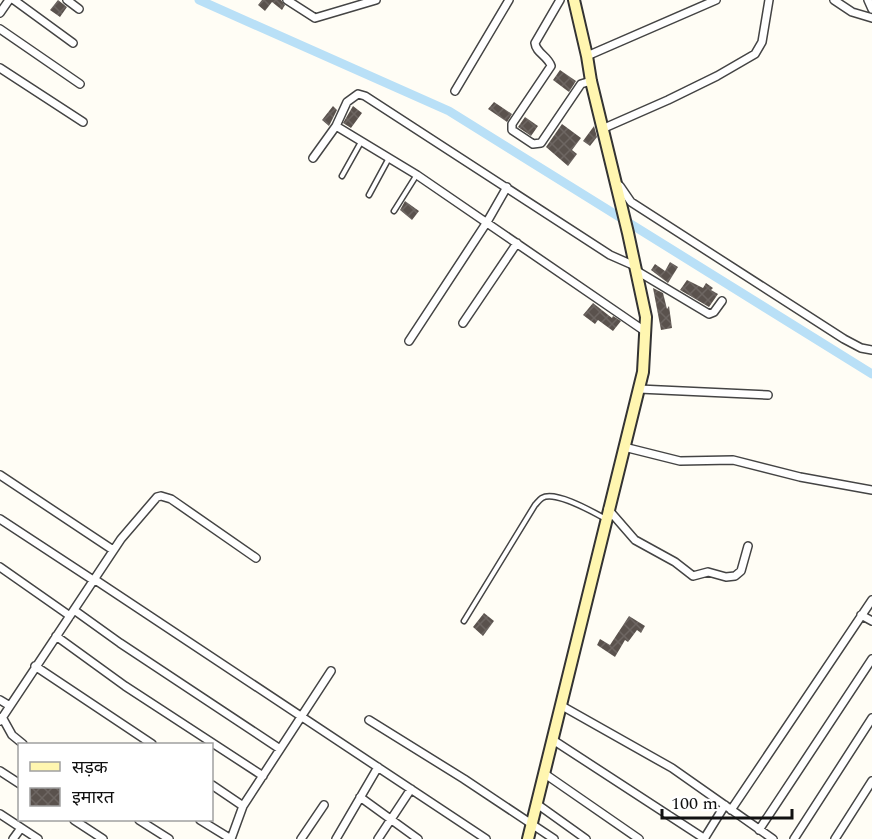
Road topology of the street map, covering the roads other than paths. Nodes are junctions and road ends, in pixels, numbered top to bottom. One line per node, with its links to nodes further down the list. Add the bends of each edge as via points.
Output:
1 (9, 0): 15 (street)
2 (14, 0): 18 (street)
3 (67, 0): 13 (street)
4 (287, 0): 12 (street, via 315,18)
5 (508, 0): 23 (street)
6 (560, 0): 21 (street, via 535,43 550,66 512,124 512,130 533,144 541,143 581,84)
7 (574, 0): 19 (street)
8 (716, 0): 19 (street)
9 (769, 0): 26 (street, via 762,42 755,54 668,100)
10 (834, 0): 16 (street, via 852,12)
11 (868, 0): 14 (street)
12 (370, 1)
13 (79, 9)
14 (872, 9)
15 (0, 13)
16 (872, 18)
17 (0, 30): 22 (street)
18 (73, 43)
19 (587, 56): 21 (street)
20 (0, 68): 24 (street)
21 (591, 81): 26 (street)
22 (80, 84)
23 (455, 92)
24 (82, 122)
25 (336, 126): 27 (street); 28 (street); 33 (street, via 347,102 358,94 365,96)
26 (602, 129): 32 (street)
27 (362, 141): 29 (street); 31 (lane)
28 (313, 158)
29 (389, 158): 30 (street); 34 (lane)
30 (417, 175): 35 (lane); 36 (street)
31 (342, 176)
32 (615, 179): 38 (street); 43 (street, via 631,202 844,339)
33 (507, 187): 36 (street); 38 (street)
34 (369, 195)
35 (394, 211)
36 (487, 222): 37 (street); 42 (street)
37 (517, 243): 40 (street); 41 (street)
38 (636, 269): 39 (street, via 709,314); 41 (street)
39 (722, 301)
40 (463, 322)
41 (647, 333): 44 (street)
42 (409, 341)
43 (872, 350)
44 (639, 389): 45 (street); 46 (street)
45 (768, 395)
46 (624, 447): 48 (street, via 680,461 733,460); 49 (street)
47 (0, 475): 52 (street)
48 (872, 490)
49 (607, 514): 51 (street, via 635,540 693,576 708,572 735,576 741,571); 59 (lane, via 561,498 542,498); 67 (street)
50 (0, 519): 55 (street)
51 (748, 546)
52 (113, 550): 53 (street, via 151,501 161,496); 55 (street)
53 (256, 558)
54 (0, 567): 57 (street)
55 (94, 580): 57 (street); 68 (street)
56 (872, 600): 58 (street)
57 (72, 613): 61 (street); 77 (street)
58 (861, 615): 60 (street); 90 (street)
59 (464, 621)
60 (872, 621)
61 (56, 636): 63 (street); 75 (street)
62 (872, 659): 98 (street)
63 (35, 666): 66 (street); 74 (street)
64 (331, 671): 68 (street)
65 (0, 700): 66 (street)
66 (10, 706): 70 (street)
67 (562, 706): 72 (street); 90 (street, via 672,768)
68 (301, 717): 77 (street); 78 (street)
69 (872, 718): 115 (street)
70 (1, 719): 73 (street)
71 (369, 720): 96 (street)
72 (553, 740): 80 (street); 113 (street)
73 (22, 743)
74 (150, 743)
75 (212, 743)
76 (213, 743): 81 (street)
77 (280, 749): 81 (street)
78 (378, 767): 85 (street); 86 (street)
79 (0, 771): 83 (street)
80 (544, 774): 87 (street); 112 (street)
81 (263, 776): 88 (street)
82 (872, 781): 116 (street)
83 (18, 783)
84 (213, 786): 88 (street)
85 (411, 789): 92 (street); 108 (street)
86 (360, 797): 92 (street); 105 (street)
87 (537, 804): 96 (street); 111 (street)
88 (243, 806): 103 (street)
89 (324, 806): 104 (street)
90 (728, 808): 98 (street); 113 (street)
91 (0, 814): 97 (street)
92 (391, 820): 106 (street); 107 (street)
93 (77, 821): 101 (street)
94 (142, 821): 102 (street)
95 (203, 821): 103 (street)
96 (532, 824): 109 (street); 110 (street)
97 (21, 828): 99 (street); 100 (street)
98 (759, 830): 114 (street)
99 (13, 839)
100 (38, 839)
101 (103, 839)
102 (169, 839)
103 (231, 839)
104 (301, 839)
105 (336, 839)
106 (378, 839)
107 (418, 839)
108 (486, 839)
109 (528, 839)
110 (554, 839)
111 (586, 839)
112 (639, 839)
113 (705, 839)
114 (773, 839)
115 (794, 839)
116 (834, 839)

